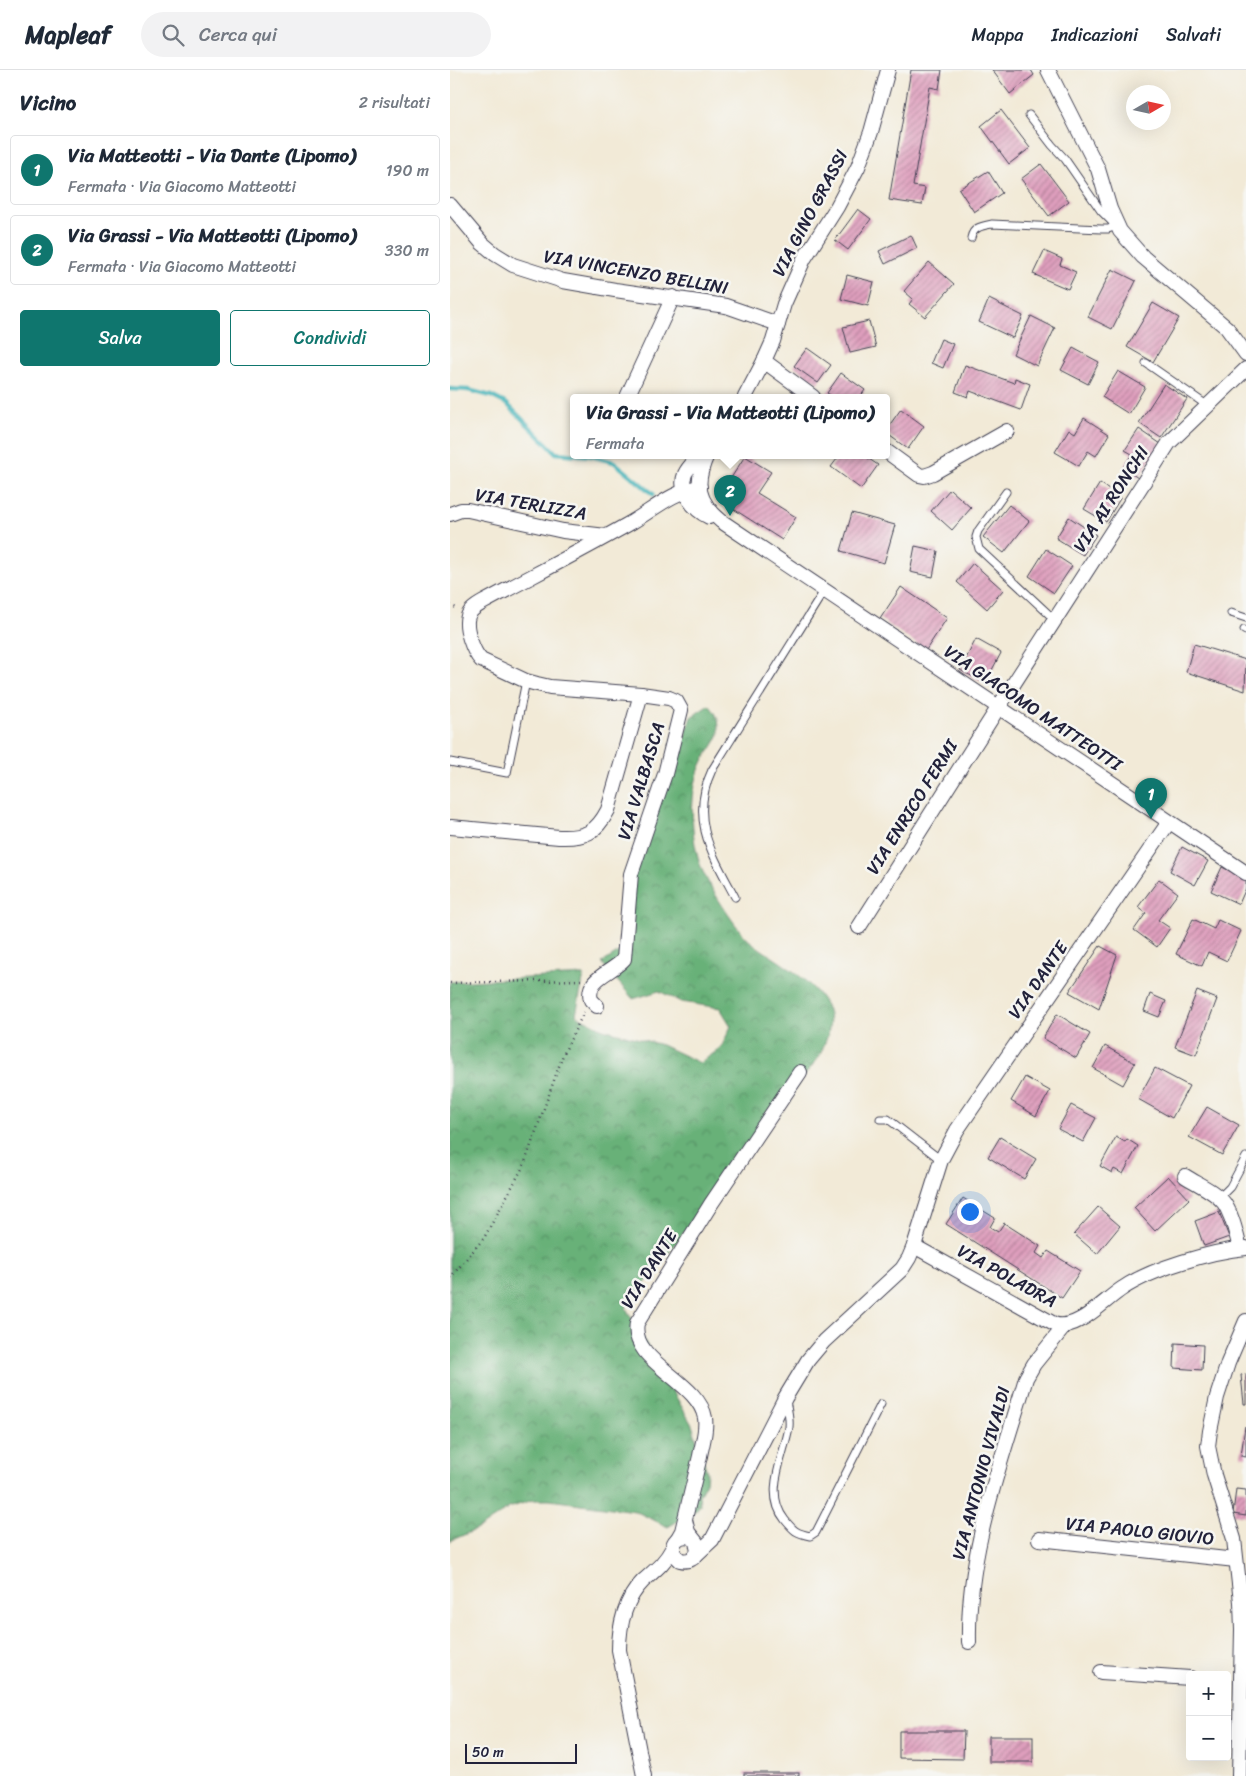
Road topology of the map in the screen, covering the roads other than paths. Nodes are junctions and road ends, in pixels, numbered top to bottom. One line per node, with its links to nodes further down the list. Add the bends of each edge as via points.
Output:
1 (888, 70): 8 (street, VIA GINO GRASSI, via 858,168 804,259)
2 (1048, 70): 5 (street, via 1098,169)
3 (1029, 115): 5 (lane, via 1101,211)
4 (450, 205): 7 (street, VIA VINCENZO BELLINI, via 482,243 513,265 563,281)
5 (1117, 226): 6 (lane, via 1101,229 992,224 976,228); 9 (street, via 1143,257 1227,328)
6 (971, 238)
7 (673, 297): 8 (street, VIA VINCENZO BELLINI, via 726,306); 13 (street)
8 (778, 324): 10 (street, VIA GINO GRASSI)
9 (1246, 354)
10 (764, 361): 14 (street, VIA GINO GRASSI); 15 (street)
11 (1146, 363): 16 (lane)
12 (1246, 369): 16 (street, VIA AI RONCHI)
13 (628, 394)
14 (746, 394)
15 (809, 394)
16 (1208, 406): 30 (street, VIA AI RONCHI, via 1169,443)
17 (1007, 432): 18 (street, via 924,476)
18 (890, 454)
19 (697, 459): 22 (street, via 685,475)
20 (705, 459): 21 (street)
21 (700, 486): 22 (street, VIA VALBASCA); 25 (street, VIA GIACOMO MATTEOTTI, via 704,506)
22 (685, 490): 25 (street, VIA GIACOMO MATTEOTTI, via 693,506 704,515); 26 (street, VIA VALBASCA)
23 (1006, 492): 30 (lane, via 978,531 979,549)
24 (450, 514): 26 (street, VIA TERLIZZA, via 468,510 563,531)
25 (721, 521): 27 (street, VIA GIACOMO MATTEOTTI)
26 (606, 536): 31 (street, VIA VALBASCA, via 482,603 469,614 467,625 476,656)
27 (824, 591): 33 (street, VIA GIACOMO MATTEOTTI); 38 (lane, via 705,786 702,799 709,849)
28 (1231, 613): 29 (lane)
29 (1246, 618)
30 (1055, 620): 33 (street, VIA AI RONCHI)
31 (526, 681): 32 (street, VIA VALBASCA, via 550,687); 34 (lane, via 507,773)
32 (640, 694): 36 (street, via 608,810 593,831 567,837); 40 (street, VIA VALBASCA, via 673,699 678,703 681,714 665,774 631,874 624,959 595,980 590,988)
33 (998, 708): 35 (street, VIA GIACOMO MATTEOTTI); 39 (street, VIA ENRICO FERMI)
34 (450, 762)
35 (1169, 822): 37 (street, VIA GIACOMO MATTEOTTI); 44 (street, VIA DANTE, via 957,1130)
36 (451, 827)
37 (1246, 873)
38 (735, 897)
39 (859, 927)
40 (594, 1003)
41 (800, 1072): 55 (street, VIA DANTE, via 711,1204 637,1323 639,1343 656,1364 695,1396 705,1418 704,1437 682,1531)
42 (880, 1119): 44 (lane, via 888,1119)
43 (1246, 1157): 46 (lane, via 1230,1187)
44 (941, 1160): 47 (street, VIA DANTE)
45 (1185, 1176): 46 (street)
46 (1219, 1198): 48 (street)
47 (914, 1246): 50 (street, VIA POLADRA); 51 (street, VIA DANTE, via 902,1269 815,1350)
48 (1243, 1248): 50 (street, VIA POLADRA, via 1140,1278 1074,1324)
49 (1246, 1321): 57 (street, via 1217,1397 1208,1446 1231,1525)
50 (1064, 1327): 59 (street, VIA ANTONIO VIVALDI, via 1026,1378 978,1544 968,1613)
51 (785, 1398): 52 (lane, via 789,1427 775,1489 780,1514 796,1533 810,1536 816,1532); 53 (street, VIA DANTE)
52 (881, 1404)
53 (716, 1529): 55 (street, via 708,1536); 56 (street, VIA DANTE, via 712,1540)
54 (1039, 1539): 57 (street, VIA PAOLO GIOVIO)
55 (684, 1541): 56 (street, via 698,1546); 56 (street, via 676,1557); 58 (street)
56 (690, 1558): 58 (street)
57 (1236, 1560): 62 (street, via 1241,1602)
58 (655, 1571): 63 (street, via 631,1596 619,1637)
59 (969, 1642)
60 (1101, 1672): 61 (street)
61 (1186, 1678)
62 (1234, 1682): 64 (street)
63 (644, 1776)
64 (1239, 1776)

